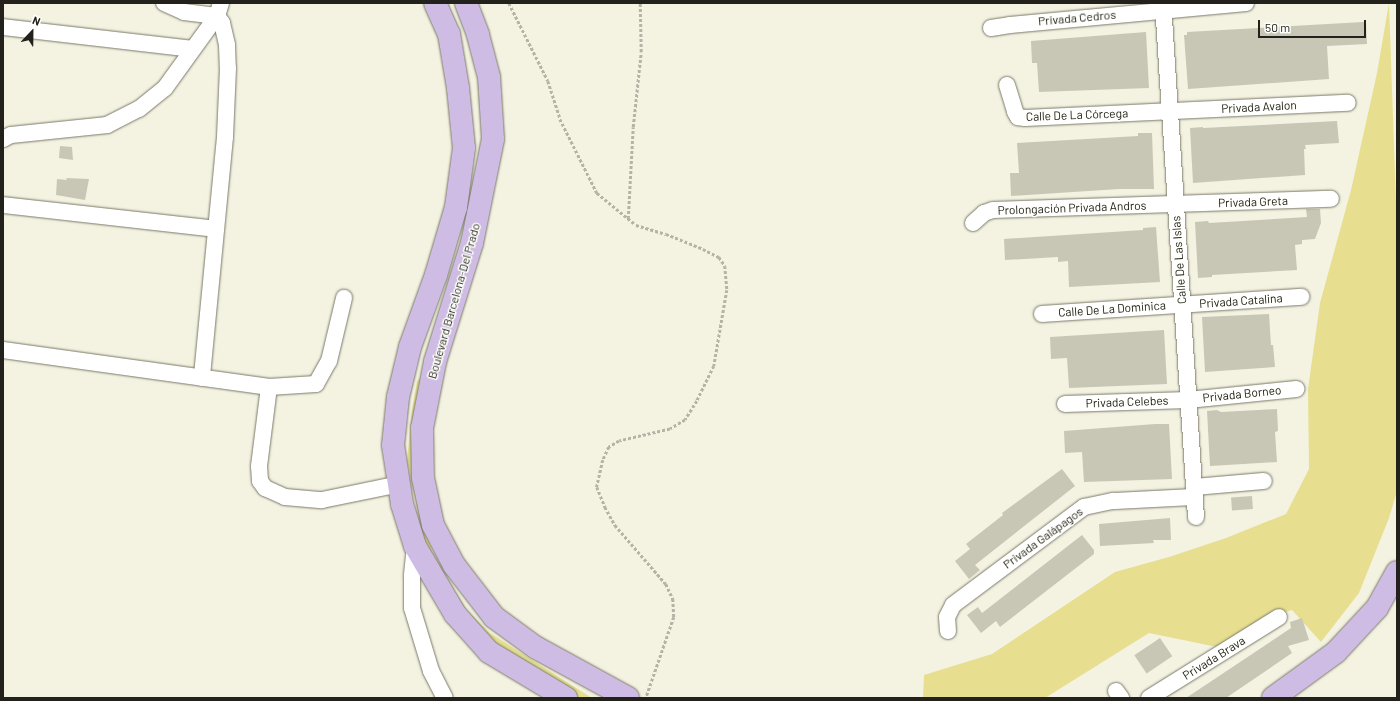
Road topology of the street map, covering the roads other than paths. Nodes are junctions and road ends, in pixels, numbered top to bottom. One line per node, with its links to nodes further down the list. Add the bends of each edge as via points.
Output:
1 (164, 3): 6 (street, via 184,12)
2 (435, 3): 23 (main road, Boulevard Barcelona-Del Prado, via 449,34 464,148 456,207 436,275)
3 (466, 3): 25 (main road, Boulevard Barcelona-Del Prado, via 478,34 488,76 493,139 472,243)
4 (1246, 3): 5 (street, Privada Cedros)
5 (1163, 7): 8 (street, Privada Cedros); 12 (street, Calle De Las Islas)
6 (219, 10): 9 (street); 18 (street, via 227,45 228,68 225,137)
7 (3, 27): 9 (street)
8 (991, 28)
9 (192, 49): 13 (street, via 165,88 139,109 107,125 11,135)
10 (1007, 85): 12 (street, Calle De La Córcega, via 1015,112 1025,118)
11 (1348, 103): 12 (street, Privada Avalon)
12 (1170, 111): 15 (street, Calle De Las Islas)
13 (3, 139)
14 (1331, 199): 15 (street, Privada Greta)
15 (1176, 204): 17 (street, Prolongación Privada Andros, via 993,210 984,213); 21 (street, Calle De Las Islas)
16 (3, 205): 18 (street)
17 (973, 223)
18 (216, 229): 26 (street)
19 (1301, 297): 21 (street, Privada Catalina)
20 (344, 298): 27 (street, via 329,361 316,384)
21 (1182, 304): 22 (street, Calle De La Dominica); 29 (street, Calle De Las Islas)
22 (1042, 314)
23 (410, 347): 25 (main road); 32 (main road, Boulevard Barcelona-Del Prado, via 398,397 393,445)
24 (3, 350): 26 (street)
25 (435, 362): 41 (main road, Boulevard Barcelona-Del Prado, via 422,428 423,478 433,525 454,565 494,617 535,647)
26 (202, 378): 27 (street)
27 (269, 387): 32 (street, via 259,466 260,481 265,488 285,497 322,500)
28 (1296, 389): 29 (street, Privada Borneo)
29 (1188, 400): 30 (street, Privada Celebes); 33 (street, Calle De Las Islas)
30 (1065, 404)
31 (1264, 480): 33 (street, Privada Galápagos)
32 (400, 484): 35 (main road, Boulevard Barcelona-Del Prado, via 402,504)
33 (1194, 492): 34 (street, Calle De Las Islas); 38 (street, Privada Galápagos, via 1113,501 1084,507 953,605 947,617)
34 (1196, 517)
35 (415, 546): 39 (street, via 412,608 431,671); 40 (main road, Boulevard Barcelona-Del Prado, via 455,614 490,652)
36 (1397, 572): 43 (main road, via 1377,608 1336,652)
37 (1279, 618): 42 (street, Privada Brava)
38 (948, 631)
39 (445, 698)
40 (566, 698)
41 (628, 698)
42 (1149, 698)
43 (1273, 698)

